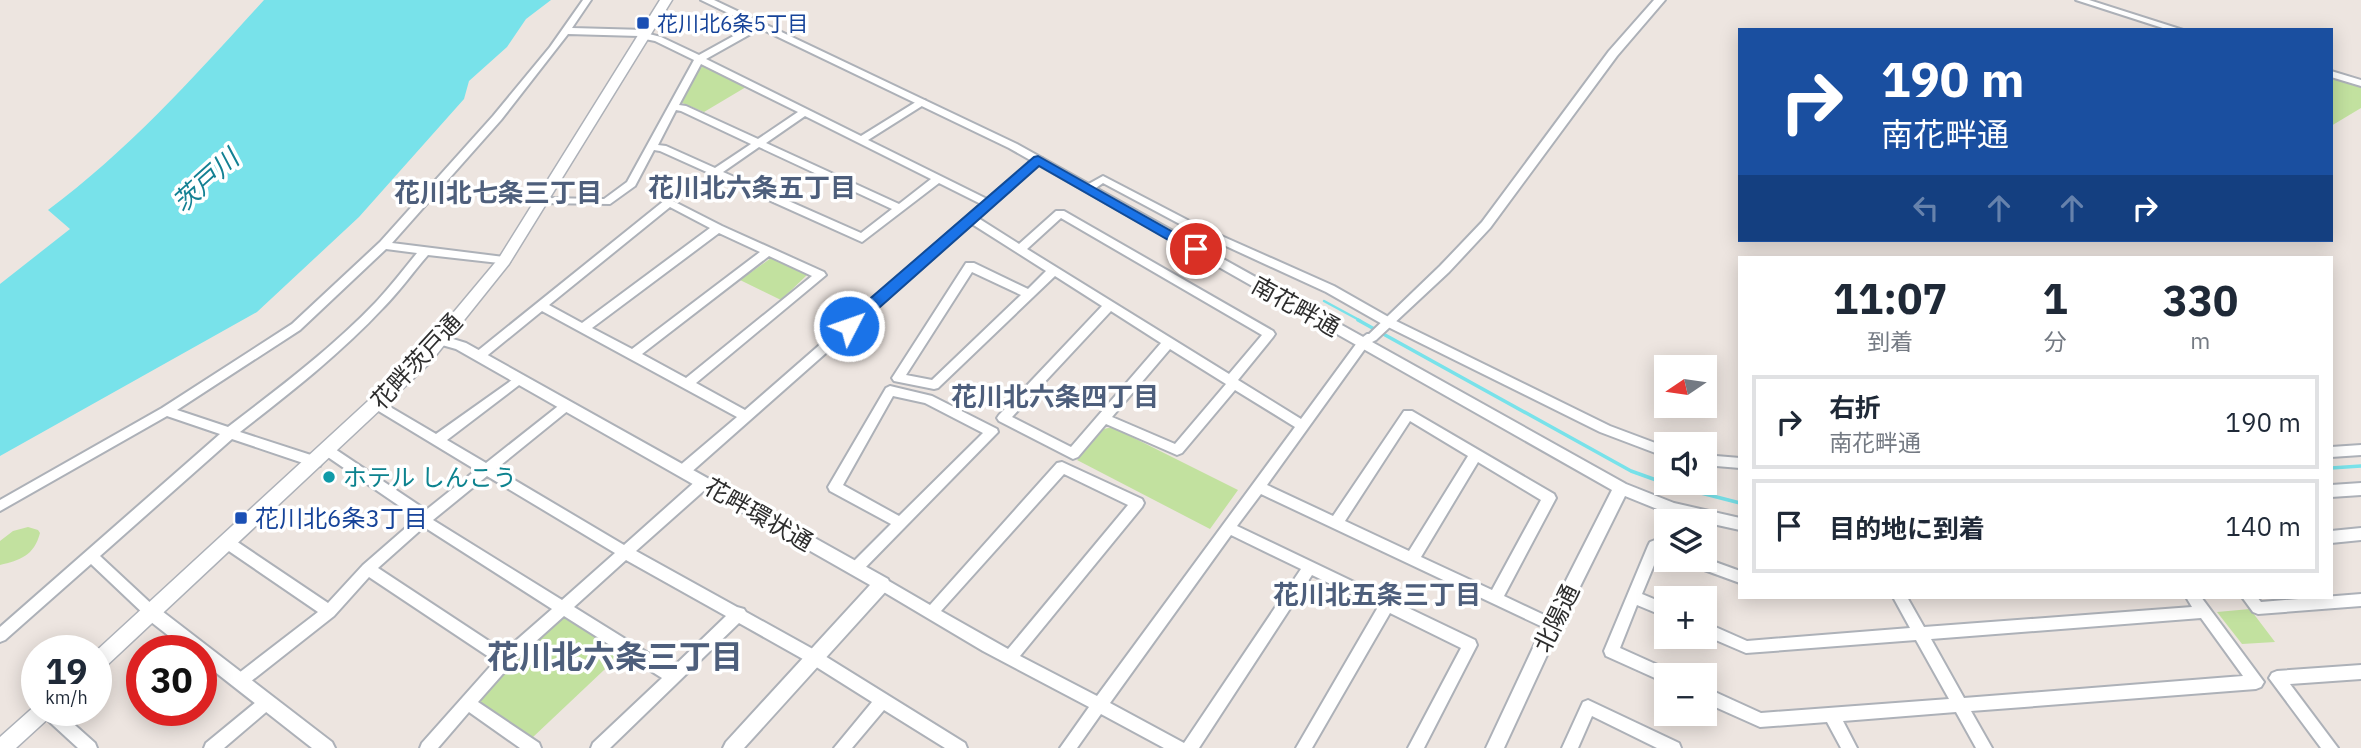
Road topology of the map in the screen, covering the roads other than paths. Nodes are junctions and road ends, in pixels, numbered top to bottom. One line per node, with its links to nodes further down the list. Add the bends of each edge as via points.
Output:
1 (587, 0): 8 (street)
2 (666, 0): 9 (main road, 花畔茨戸通)
3 (706, 0): 6 (street, 南花畔通)
4 (1660, 0): 37 (street, via 1487,223)
5 (2080, 0): 7 (street)
6 (760, 25): 10 (street); 13 (street, 南花畔通)
7 (2172, 28)
8 (565, 31): 9 (street); 28 (street, via 497,118)
9 (644, 35): 10 (street); 23 (main road, 花畔茨戸通)
10 (699, 59): 14 (street); 15 (street)
11 (2333, 75): 12 (street)
12 (2361, 83)
13 (922, 102): 16 (street); 19 (street, 南花畔通)
14 (672, 107): 17 (street, via 682,107); 18 (street)
15 (805, 112): 16 (street); 17 (street)
16 (861, 140): 21 (street)
17 (761, 142): 20 (street); 25 (street)
18 (651, 147): 20 (street); 23 (street, via 631,184 606,202)
19 (1038, 160): 22 (street, 南花畔通); 24 (street)
20 (716, 172): 25 (street, via 862,238)
21 (938, 179): 24 (street); 25 (street)
22 (1088, 188): 37 (street, via 1103,179 1195,228 1329,289); 40 (street, 南花畔通)
23 (542, 201): 32 (main road, 花畔茨戸通)
24 (989, 204): 26 (street)
25 (900, 208)
26 (972, 219): 29 (street); 50 (street)
27 (718, 228): 31 (street); 36 (street, via 669,202); 38 (street)
28 (384, 245): 30 (street); 49 (street, via 296,327)
29 (1020, 249): 33 (street); 45 (street, via 1060,213 1269,334)
30 (426, 250): 32 (street); 53 (street, via 347,336)
31 (768, 251): 42 (street); 46 (street, via 820,275)
32 (505, 261): 39 (main road, 花畔茨戸通)
33 (1054, 270): 34 (street); 35 (street)
34 (1029, 294): 34 (street, via 934,385 898,378 970,266)
35 (1110, 305): 41 (street); 51 (street, via 1003,418 1073,454)
36 (542, 306): 38 (street); 43 (street)
37 (1385, 325): 40 (street); 55 (street)
38 (583, 328): 42 (street)
39 (440, 340): 43 (street, 花畔環状通); 47 (main road, 花畔茨戸通)
40 (1367, 340): 52 (street); 67 (street, 南花畔通)
41 (1169, 342): 45 (street); 51 (street)
42 (633, 355): 46 (street)
43 (478, 356): 44 (street, 花畔環状通)
44 (519, 379): 48 (street, 花畔環状通); 54 (street)
45 (1233, 382): 51 (street, via 1177,450); 52 (street)
46 (687, 384): 50 (street)
47 (376, 404): 54 (street); 56 (main road, 花畔茨戸通)
48 (566, 405): 63 (street); 64 (street, 花畔環状通)
49 (166, 411): 53 (street); 70 (street)
50 (746, 416): 64 (street)
51 (1103, 418)
52 (1303, 426): 66 (street)
53 (230, 432): 61 (street); 81 (street)
54 (436, 441): 63 (street)
55 (1654, 447)
56 (327, 450): 61 (main road, 花畔茨戸通); 71 (street)
57 (2361, 450): 58 (street)
58 (2333, 452)
59 (1476, 454): 73 (street, via 1408,414); 82 (street); 90 (street, via 1549,498)
60 (1717, 461): 62 (street)
61 (315, 462): 78 (main road, 花畔茨戸通)
62 (1738, 463)
63 (484, 470): 71 (street); 80 (street)
64 (683, 471): 65 (street, 花畔環状通)
65 (703, 483): 80 (street); 85 (street, 花畔環状通)
66 (1259, 486): 73 (street); 75 (street)
67 (1621, 488): 74 (street, 南花畔通, via 1672,509); 103 (street, 北陽通)
68 (2361, 489): 69 (street)
69 (2333, 491)
70 (0, 506)
71 (424, 518): 84 (street); 96 (street)
72 (900, 523): 72 (street, via 992,432 928,399 890,391 835,487); 85 (street)
73 (1336, 523): 82 (street)
74 (1738, 524)
75 (1229, 528): 83 (street); 119 (street)
76 (2361, 534): 77 (street)
77 (2333, 537)
78 (228, 542): 98 (street); 100 (main road, 花畔茨戸通)
79 (1654, 548): 89 (street)
80 (625, 552): 96 (street); 101 (street)
81 (92, 557): 100 (street); 106 (street)
82 (1412, 559): 90 (street)
83 (1310, 567): 95 (street); 136 (street)
84 (368, 569): 98 (street); 110 (street)
85 (855, 569): 88 (street, 花畔環状通)
86 (1717, 569): 87 (street)
87 (1738, 576)
88 (882, 584): 102 (street); 108 (street)
89 (1633, 597): 97 (street); 111 (street, via 1611,651)
90 (1495, 598): 103 (street)
91 (1901, 599): 104 (street)
92 (2194, 599): 99 (street)
93 (2251, 599): 94 (street, via 2258,608)
94 (2361, 600)
95 (1387, 605): 137 (street); 138 (street, via 1470,645)
96 (565, 606): 110 (street); 113 (street)
97 (1654, 606)
98 (329, 612): 114 (street)
99 (2204, 612): 104 (street); 120 (street, via 2256,682)
100 (152, 613): 107 (main road, 花畔茨戸通); 114 (street)
101 (738, 613): 108 (street); 113 (street)
102 (931, 613): 109 (street); 109 (street, via 1062,467 1137,503)
103 (1552, 625): 139 (street, 北陽通)
104 (1920, 633): 105 (street, via 1746,647); 120 (street)
105 (1717, 634)
106 (0, 636)
107 (112, 649)
108 (815, 657): 115 (street); 132 (street)
109 (1010, 657): 119 (street)
110 (506, 660): 118 (street)
111 (1654, 671)
112 (2361, 671): 144 (street, via 2277,678)
113 (673, 677): 131 (street)
114 (240, 681): 117 (street)
115 (883, 700): 124 (street); 133 (street)
116 (1717, 700): 121 (street, via 1760,720)
117 (267, 702): 127 (street); 128 (street)
118 (468, 703): 129 (street); 130 (street)
119 (1100, 704): 134 (street); 135 (street)
120 (1960, 705): 121 (street); 143 (street)
121 (1830, 714): 142 (street)
122 (27, 726): 125 (main road)
123 (64, 726): 126 (street)
124 (954, 747)
125 (2, 748)
126 (89, 748)
127 (212, 748)
128 (326, 748)
129 (428, 748)
130 (533, 748)
131 (599, 748)
132 (732, 748)
133 (842, 748)
134 (1068, 748)
135 (1179, 748)
136 (1190, 748)
137 (1304, 748)
138 (1416, 748)
139 (1494, 748)
140 (1570, 748): 141 (street, via 1588,707)
141 (1673, 748)
142 (1849, 748)
143 (1984, 748)
144 (2330, 748)

